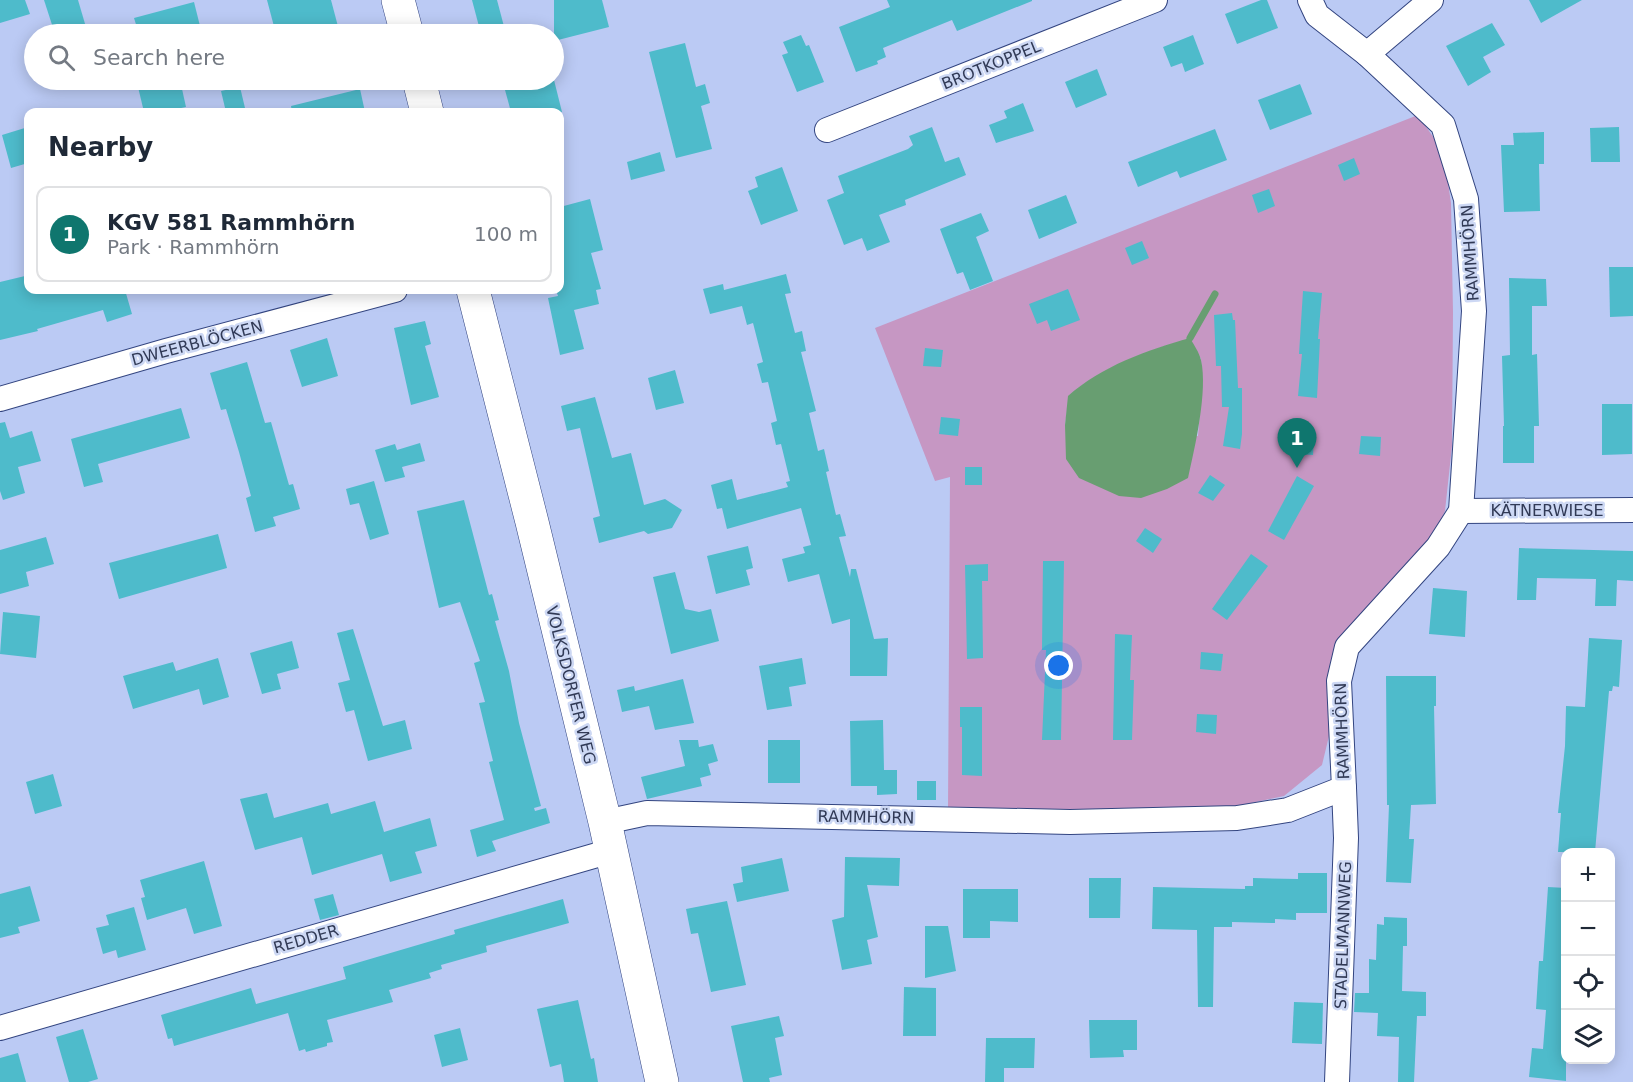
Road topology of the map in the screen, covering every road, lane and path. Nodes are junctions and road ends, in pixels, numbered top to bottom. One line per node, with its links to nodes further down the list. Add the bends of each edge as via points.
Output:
1 (398, 0): 5 (street)
2 (1155, 0): 9 (street, BROTKOPPEL)
3 (1310, 0): 6 (street, RAMMHÖRN, via 1317,15)
4 (1431, 0): 6 (street)
5 (404, 24)
6 (1367, 54): 14 (street, RAMMHÖRN, via 1443,125 1466,199 1474,312)
7 (422, 90): 8 (street)
8 (426, 108)
9 (827, 130)
10 (380, 294): 12 (street, DWEERBLÖCKEN)
11 (474, 294): 16 (street, VOLKSDORFER WEG)
12 (0, 399)
13 (1633, 510): 14 (street, KÄTNERWIESE)
14 (1461, 511): 15 (street, RAMMHÖRN, via 1438,548 1347,647 1339,681)
15 (1344, 788): 16 (street, RAMMHÖRN, via 1288,810 1237,818 1070,822 647,813); 19 (street, STADELMANNWEG, via 1346,838)
16 (608, 836): 17 (street, REDDER); 18 (street, VOLKSDORFER WEG)
17 (0, 1028)
18 (662, 1082)
19 (1337, 1082)

